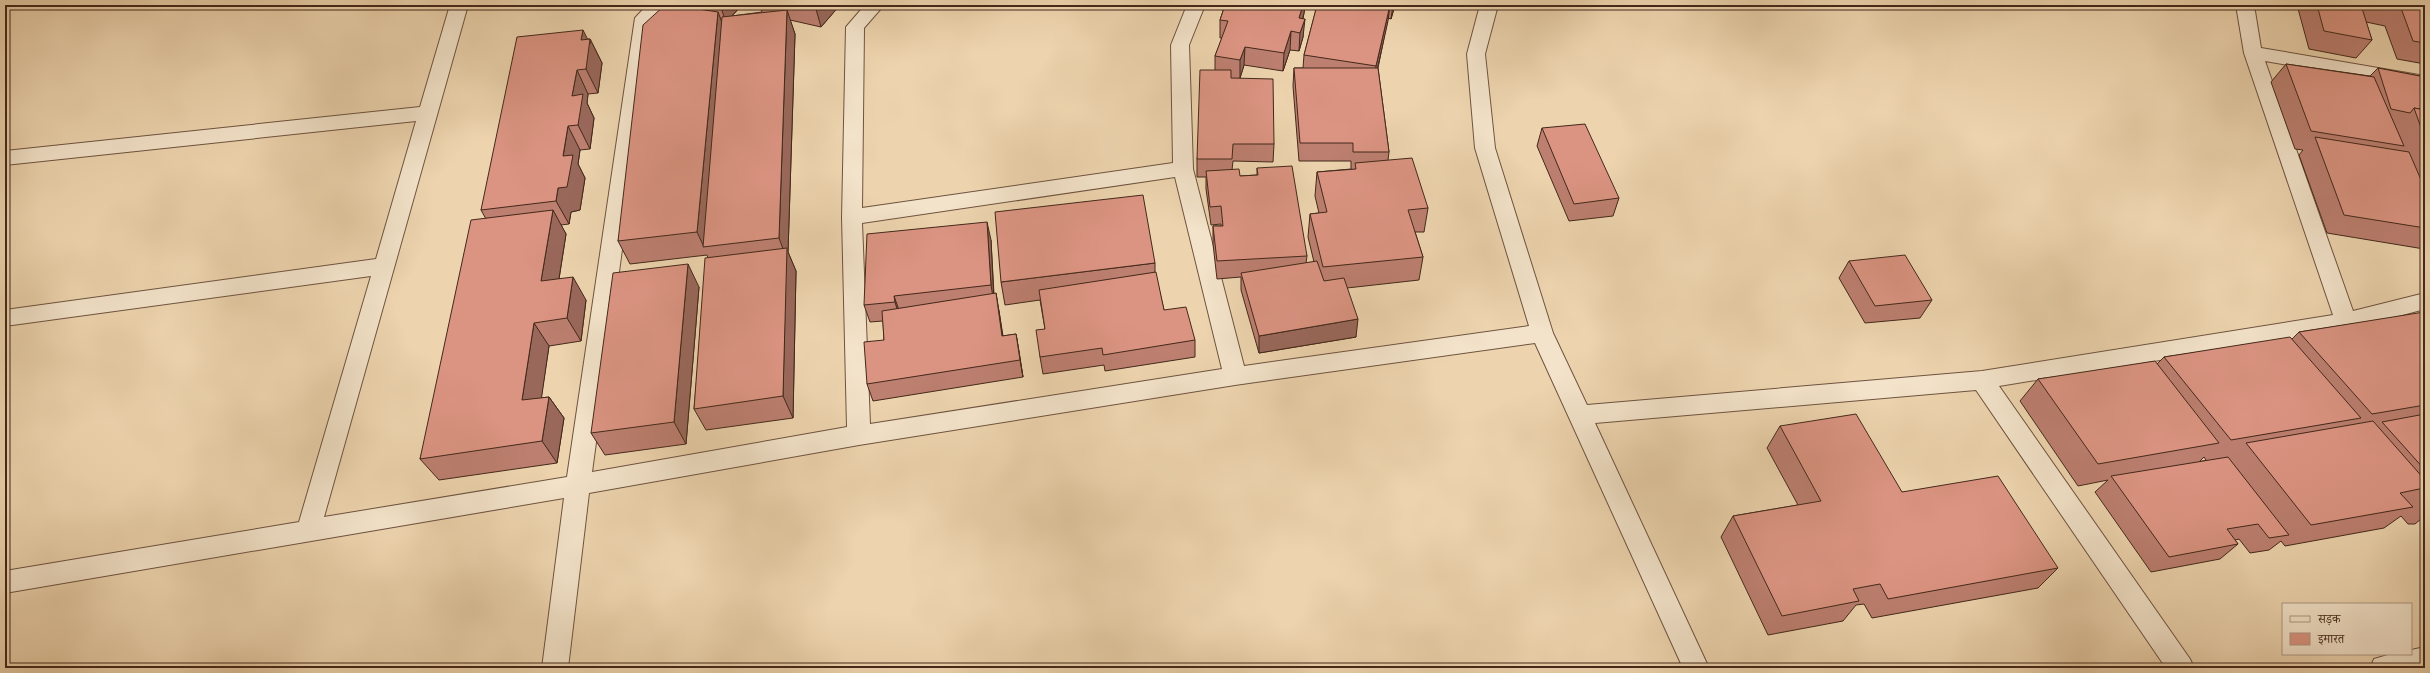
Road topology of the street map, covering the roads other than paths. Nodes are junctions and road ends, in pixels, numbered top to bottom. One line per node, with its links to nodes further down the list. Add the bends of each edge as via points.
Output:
1 (459, 5): 9 (street)
2 (657, 5): 22 (street, via 644,18)
3 (874, 5): 12 (street, via 854,27)
4 (1196, 5): 11 (street, via 1180,45)
5 (1489, 5): 17 (street, via 1476,54 1485,148)
6 (2245, 5): 7 (street)
7 (2253, 53): 8 (street); 16 (street)
8 (2425, 82)
9 (428, 112): 10 (street); 13 (street)
10 (7, 162)
11 (1183, 169): 12 (street); 18 (street)
12 (852, 216): 21 (street)
13 (384, 266): 15 (street); 23 (street)
14 (2425, 301): 16 (street)
15 (5, 318)
16 (2346, 321): 19 (street)
17 (1542, 333): 18 (street); 20 (street)
18 (1235, 376): 21 (street)
19 (1982, 380): 20 (street); 28 (street)
20 (1581, 415): 27 (street)
21 (859, 435): 22 (street)
22 (578, 485): 23 (street); 26 (street)
23 (308, 531): 24 (street)
24 (5, 582)
25 (2425, 659): 29 (street)
26 (556, 668)
27 (1696, 668)
28 (2181, 668)
29 (2383, 668)

